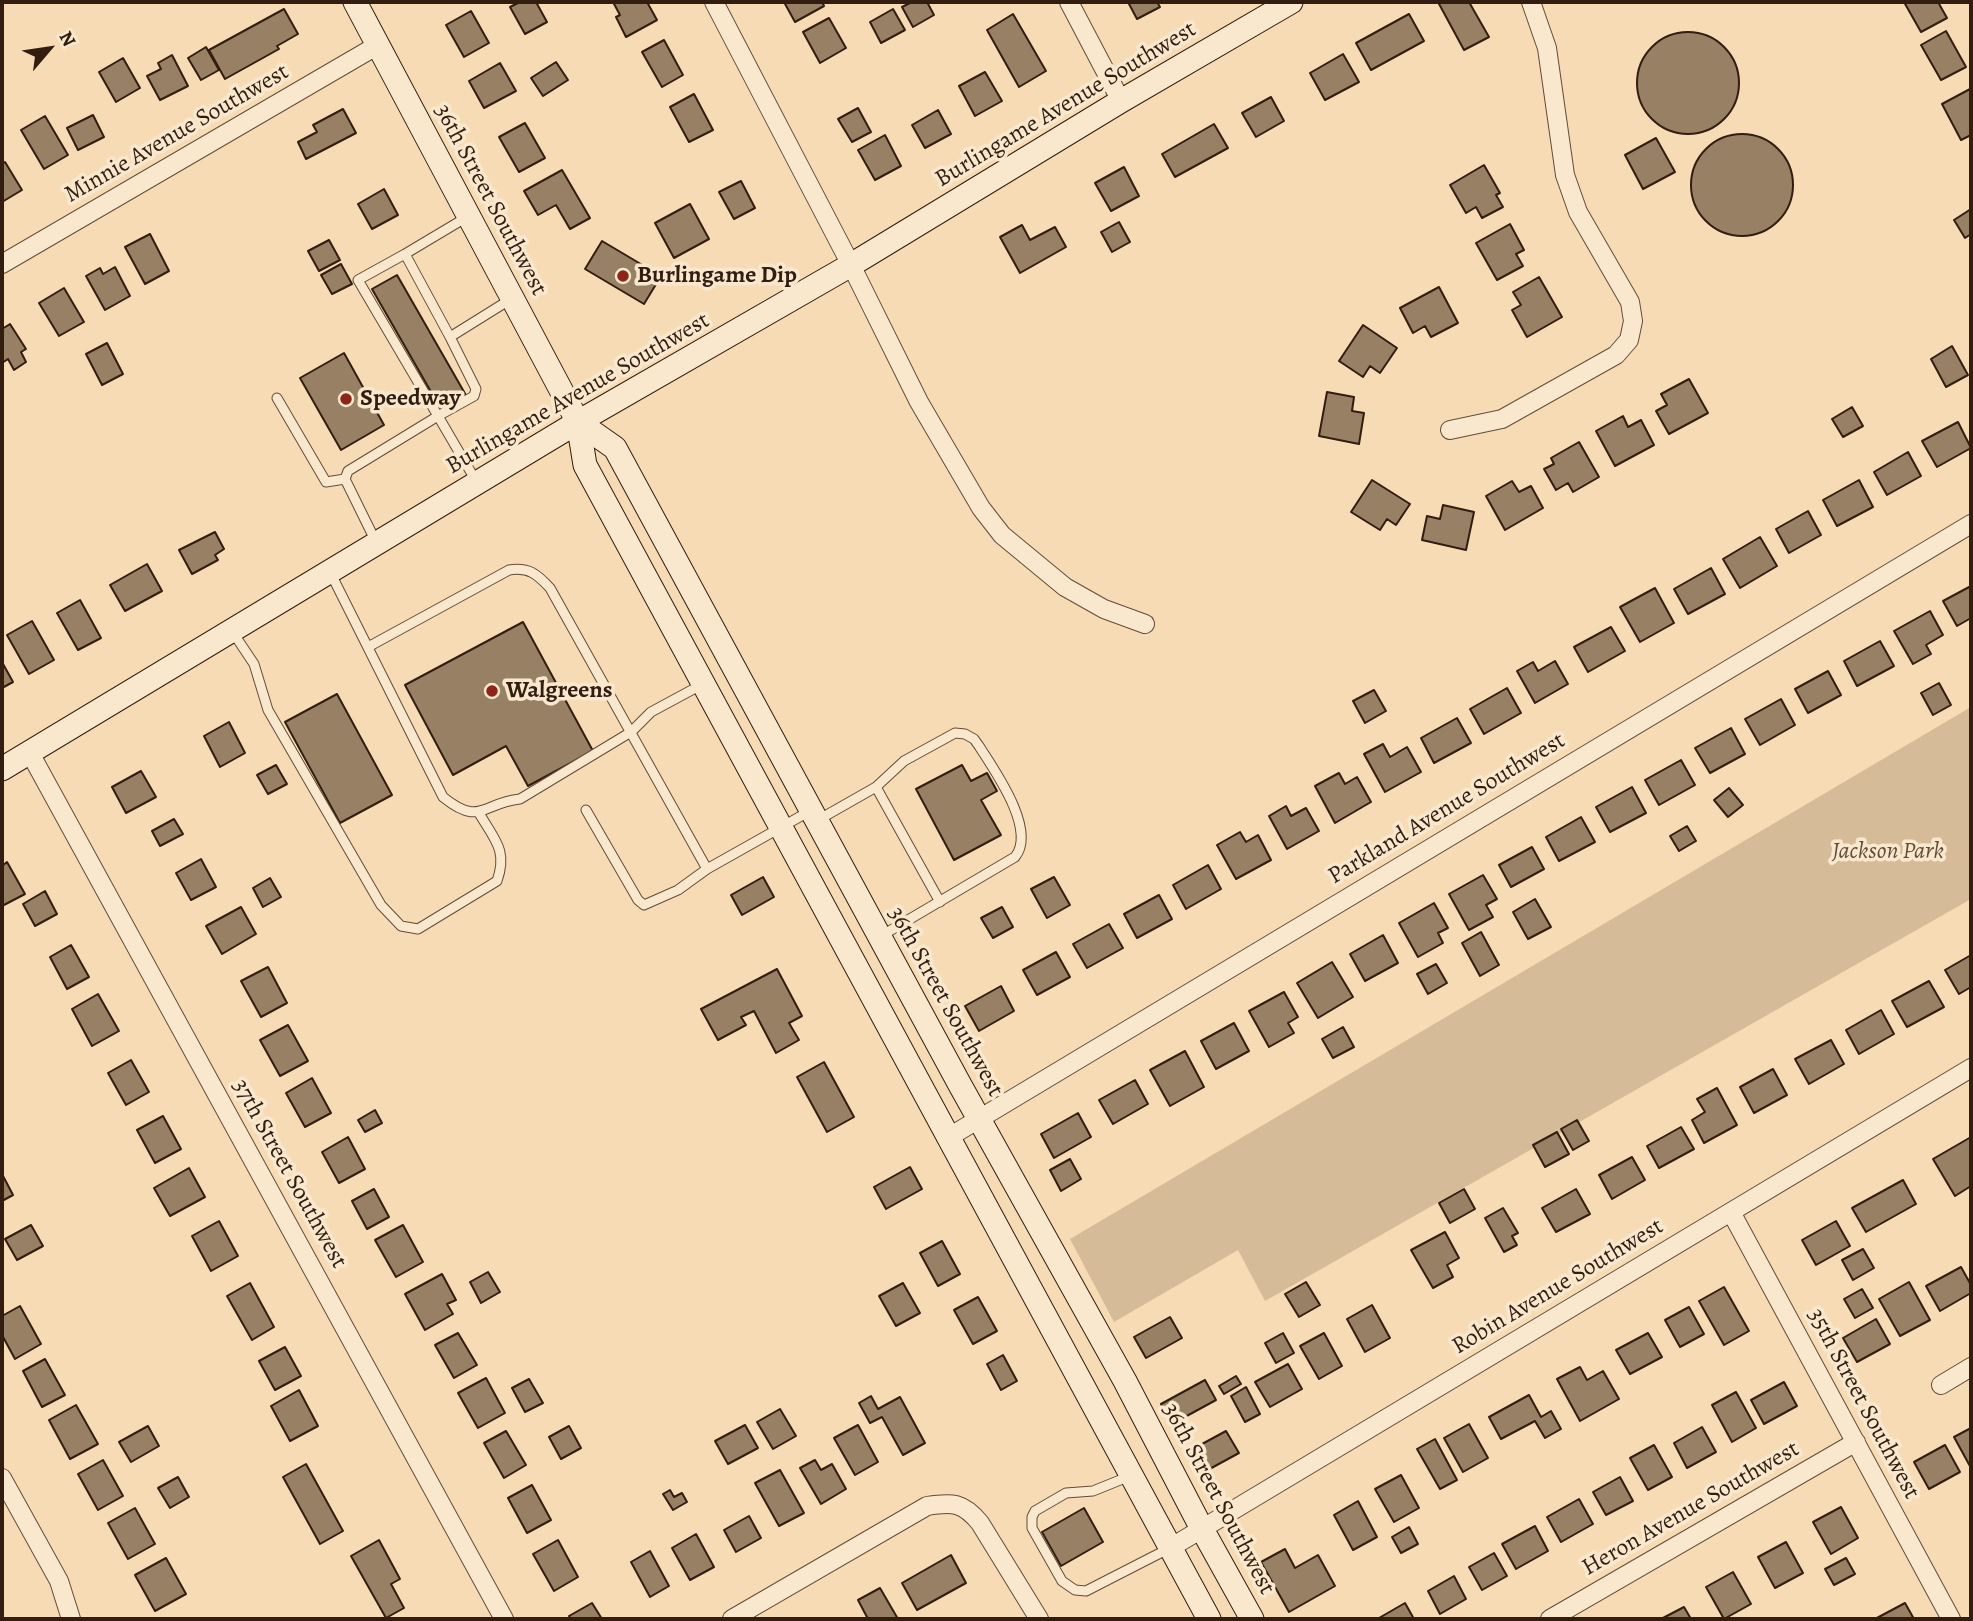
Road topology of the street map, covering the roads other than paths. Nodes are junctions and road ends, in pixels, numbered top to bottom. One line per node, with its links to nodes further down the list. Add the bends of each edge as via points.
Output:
1 (355, 2): 6 (street, 36th Street Southwest)
2 (714, 2): 11 (street)
3 (1069, 2): 7 (street)
4 (1291, 2): 7 (street, Burlingame Avenue Southwest)
5 (1531, 2): 17 (street, via 1547,48 1565,174 1578,212 1630,302 1633,321 1629,340 1616,355 1502,419)
6 (377, 45): 8 (street, 36th Street Southwest); 10 (street, Minnie Avenue Southwest)
7 (1121, 101): 11 (street, Burlingame Avenue Southwest)
8 (468, 216): 9 (lane); 12 (street, 36th Street Southwest)
9 (405, 254): 13 (lane); 15 (lane, via 358,280)
10 (2, 264)
11 (851, 265): 16 (street, Burlingame Avenue Southwest); 23 (street, via 958,473 1002,535 1065,587 1104,609)
12 (512, 298): 13 (lane); 16 (street, 36th Street Southwest)
13 (450, 337): 15 (lane, via 476,389 474,396)
14 (277, 398): 18 (lane, via 326,482)
15 (438, 416): 18 (lane, via 348,471); 19 (lane)
16 (578, 422): 19 (street, Burlingame Avenue Southwest); 26 (street, 36th Street Southwest, via 585,465); 29 (street, 36th Street Southwest, via 615,448)
17 (1450, 430)
18 (345, 479): 21 (lane)
19 (477, 484): 21 (street, Burlingame Avenue Southwest)
20 (1971, 524): 40 (street, Parkland Avenue Southwest)
21 (376, 543): 22 (street, Burlingame Avenue Southwest)
22 (330, 572): 24 (street, Burlingame Avenue Southwest); 25 (lane)
23 (1145, 624)
24 (232, 631): 28 (street, Burlingame Avenue Southwest); 33 (lane, via 254,664 268,710 381,905 401,926 418,929 497,881 503,855)
25 (368, 648): 27 (lane, via 509,570 522,568 538,574 550,588); 33 (lane, via 443,797 460,810)
26 (704, 684): 27 (lane, via 651,712); 29 (street, via 724,691); 35 (street, 36th Street Southwest)
27 (631, 732): 33 (lane, via 520,799 502,801); 36 (lane)
28 (30, 753): 30 (street, Burlingame Avenue Southwest); 51 (street, 37th Street Southwest)
29 (782, 758): 34 (street, 36th Street Southwest)
30 (2, 769)
31 (877, 787): 34 (lane); 37 (lane); 37 (lane, via 904,761 955,733 965,734 979,746 1017,814 1023,841 1015,857)
32 (586, 810): 36 (lane, via 644,905 678,890)
33 (479, 813)
34 (813, 816): 35 (lane); 38 (street, 36th Street Southwest)
35 (780, 827): 36 (lane); 41 (street, 36th Street Southwest)
36 (707, 869)
37 (940, 902): 38 (lane)
38 (880, 937): 40 (street, 36th Street Southwest)
39 (1971, 1068): 42 (street, Robin Avenue Southwest)
40 (979, 1117): 41 (street, Parkland Avenue Southwest); 48 (street, 36th Street Southwest)
41 (949, 1137): 46 (street, 36th Street Southwest)
42 (1731, 1212): 45 (street, 35th Street Southwest); 48 (street, Robin Avenue Southwest)
43 (1971, 1367): 44 (street)
44 (1941, 1385)
45 (1856, 1442): 56 (street, Heron Avenue Southwest); 57 (street, 35th Street Southwest)
46 (1132, 1475): 49 (street, 36th Street Southwest); 49 (lane, via 1093,1491 1066,1493 1035,1511 1032,1528 1062,1581 1075,1590 1086,1591)
47 (2, 1478): 50 (street, via 59,1581)
48 (1202, 1529): 49 (street, Robin Avenue Southwest); 55 (street, 36th Street Southwest)
49 (1170, 1548): 54 (street, 36th Street Southwest)
50 (71, 1619)
51 (504, 1619)
52 (733, 1619): 53 (street, via 927,1506 950,1502 972,1513)
53 (1040, 1619)
54 (1209, 1619)
55 (1252, 1619)
56 (1550, 1619)
57 (1951, 1619)

